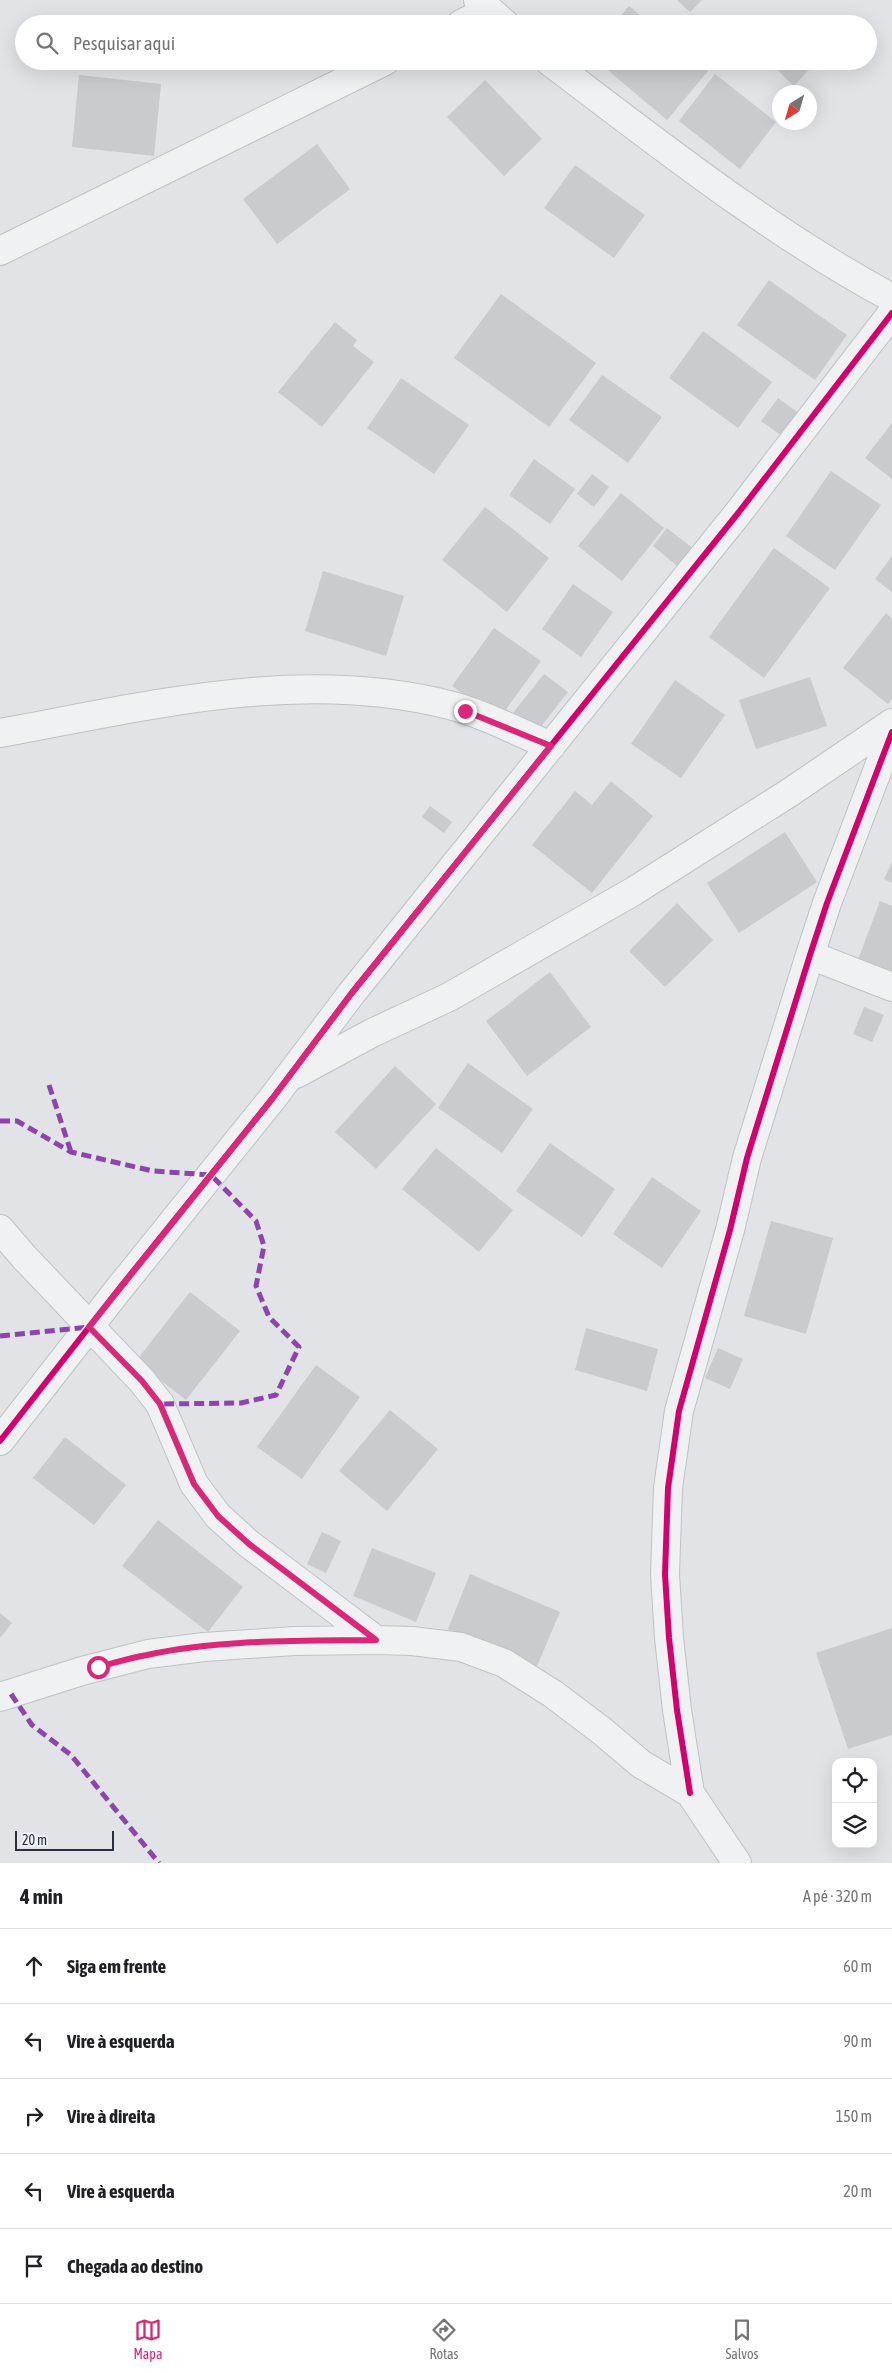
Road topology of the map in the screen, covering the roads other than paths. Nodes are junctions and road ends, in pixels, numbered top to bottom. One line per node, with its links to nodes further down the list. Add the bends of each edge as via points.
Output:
1 (367, 70): 3 (street)
2 (561, 70): 4 (street, via 764,220 838,270)
3 (0, 251)
4 (892, 298)
5 (892, 313): 9 (street, via 739,512)
6 (892, 722): 12 (street, via 789,793 634,891 457,992)
7 (0, 732): 9 (street, via 148,704 230,693 311,689 388,695 452,706)
8 (892, 732): 10 (street)
9 (551, 746): 12 (street, via 351,994)
10 (810, 955): 11 (street); 18 (street, via 747,1158 679,1411 668,1488 665,1574 670,1647)
11 (892, 988)
12 (288, 1078): 14 (street)
13 (0, 1229): 14 (street)
14 (89, 1327): 15 (street); 16 (street, via 160,1404 194,1484 218,1516 249,1544)
15 (0, 1441)
16 (376, 1640): 17 (street, via 285,1642 148,1654); 18 (street, via 461,1647 504,1663 553,1694 641,1764)
17 (0, 1696)
18 (690, 1793): 19 (street)
19 (737, 1863)

